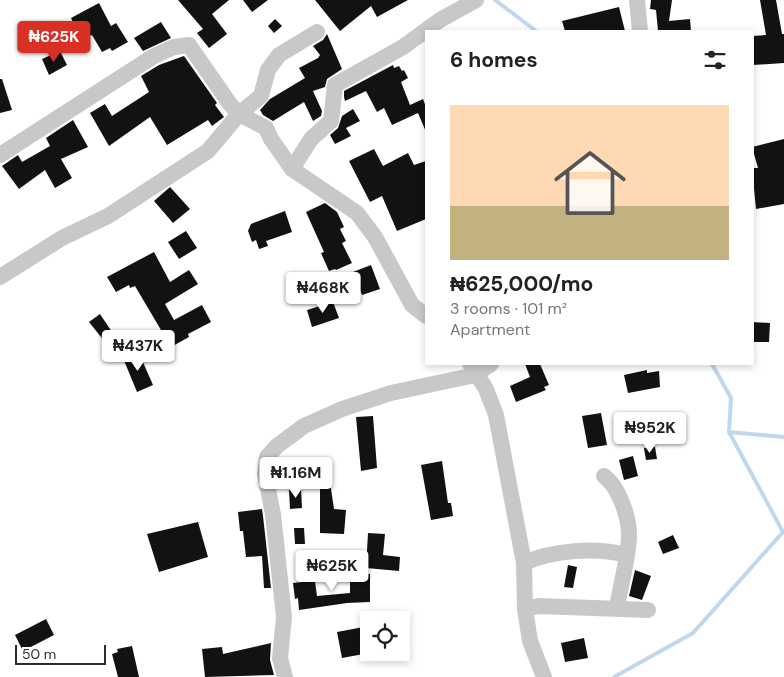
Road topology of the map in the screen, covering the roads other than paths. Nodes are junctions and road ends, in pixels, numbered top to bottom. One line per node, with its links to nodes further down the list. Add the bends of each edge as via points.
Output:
1 (476, 0): 3 (street)
2 (637, 0): 4 (street)
3 (426, 30)
4 (640, 30)
5 (425, 31): 9 (street, via 335,85 331,121 311,139)
6 (317, 32): 7 (street, via 279,55 268,70 261,96)
7 (239, 114): 8 (street, via 216,87 189,45 174,47 154,56); 9 (street, via 266,128); 10 (street, via 208,151 108,216 62,238)
8 (0, 155)
9 (292, 169): 11 (street, via 357,213 375,237 412,305)
10 (0, 277)
11 (425, 315)
12 (487, 365): 13 (street)
13 (472, 369): 16 (street, via 486,389 496,415); 20 (street, via 342,409 304,426 267,457 265,474 273,514 284,617 280,658)
14 (604, 476): 15 (street, via 612,482 623,507 629,535)
15 (626, 555): 16 (street, via 584,550 544,554); 17 (street)
16 (524, 563): 18 (street)
17 (617, 608): 18 (street, via 539,606); 19 (street)
18 (525, 609): 21 (street, via 530,641)
19 (648, 610)
20 (284, 677)
21 (544, 677)

